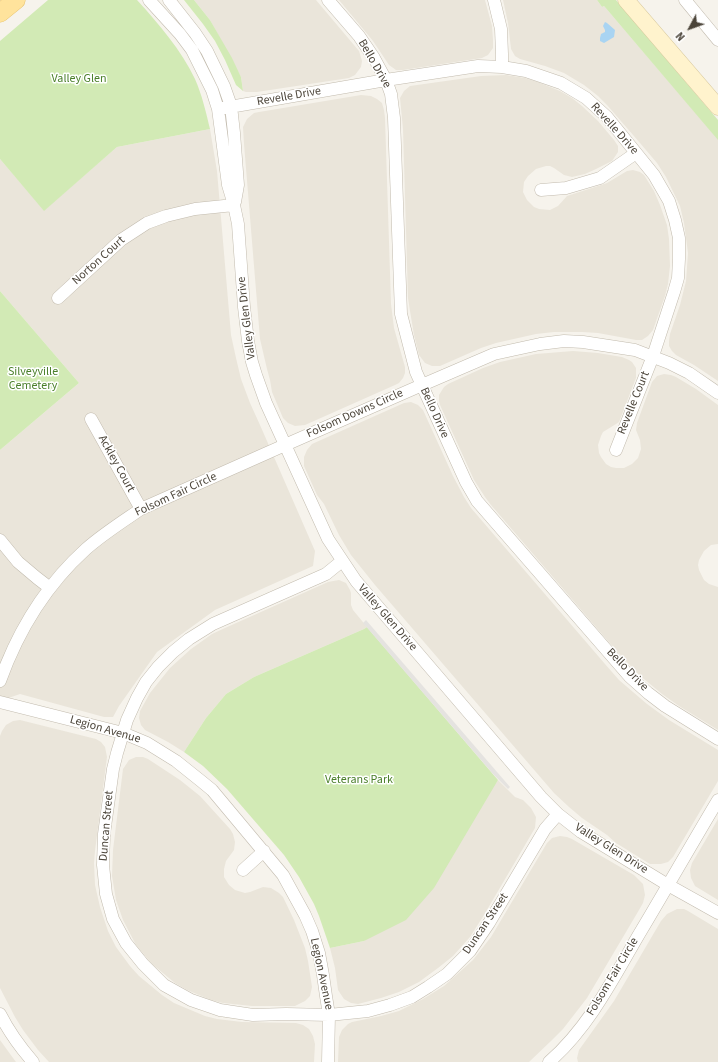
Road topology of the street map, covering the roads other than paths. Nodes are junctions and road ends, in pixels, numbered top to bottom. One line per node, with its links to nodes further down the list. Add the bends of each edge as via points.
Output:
1 (16, 0): 8 (main road)
2 (149, 0): 14 (street, Valley Glen Drive, via 192,50 212,90)
3 (169, 0): 12 (street, Valley Glen Drive, via 207,51)
4 (328, 0): 11 (street, Bello Drive, via 359,36)
5 (494, 0): 10 (street, via 501,29)
6 (626, 0): 13 (street)
7 (685, 0): 9 (street)
8 (0, 13)
9 (718, 40)
10 (502, 66): 11 (street, Revelle Drive, via 478,66); 15 (street, Revelle Drive, via 561,83 586,98 607,117)
11 (386, 80): 12 (street, Revelle Drive); 20 (street, Bello Drive, via 391,94 394,118 401,314 414,366)
12 (231, 106): 14 (street, Revelle Drive); 17 (street, Valley Glen Drive, via 238,185)
13 (718, 107)
14 (218, 109): 17 (street, Valley Glen Drive, via 228,185)
15 (636, 153): 16 (street, via 600,178 566,188); 19 (street, Revelle Drive, via 654,175 669,201 679,238 678,278)
16 (541, 190)
17 (234, 205): 18 (street, Norton Court, via 195,209 147,223 121,240); 23 (street, Valley Glen Drive, via 252,362 260,389)
18 (58, 298)
19 (653, 356): 20 (street, Folsom Downs Circle, via 635,350 583,342 540,344 494,354); 21 (street, Folsom Downs Circle, via 689,373); 24 (street, Revelle Court)
20 (422, 385): 23 (street, Folsom Downs Circle); 32 (street, Bello Drive, via 477,501 630,677 665,706)
21 (718, 393)
22 (91, 419): 25 (street, Ackley Court)
23 (285, 444): 25 (street, Folsom Fair Circle); 27 (street, Valley Glen Drive, via 328,539)
24 (616, 450)
25 (141, 509): 28 (street, Folsom Fair Circle, via 86,549)
26 (0, 540): 28 (street, via 18,562)
27 (342, 561): 31 (street, Duncan Street, via 326,574 213,624 189,639 173,652 146,682 132,708); 34 (street, Valley Glen Drive, via 356,581)
28 (50, 588): 29 (street, Folsom Fair Circle, via 25,626)
29 (0, 681)
30 (0, 702): 31 (street, Legion Avenue)
31 (123, 733): 35 (street, Legion Avenue, via 147,743 202,781); 40 (street, Duncan Street, via 113,769 104,834 103,865 106,894 113,919 126,943 164,985 191,1000 220,1010 253,1015)
32 (718, 739)
33 (718, 800): 37 (street)
34 (558, 814): 37 (street, Valley Glen Drive, via 581,832); 40 (street, Duncan Street, via 545,829 490,923 447,974 412,997 390,1005 368,1011)
35 (264, 851): 36 (street); 40 (street, Legion Avenue, via 283,874 305,915 319,953)
36 (243, 870)
37 (668, 885): 38 (street, Valley Glen Drive); 41 (street, Folsom Fair Circle, via 592,1014)
38 (718, 913)
39 (0, 1014): 42 (street, via 20,1047)
40 (330, 1015): 43 (street, Legion Avenue)
41 (555, 1060)
42 (33, 1062)
43 (328, 1062)

